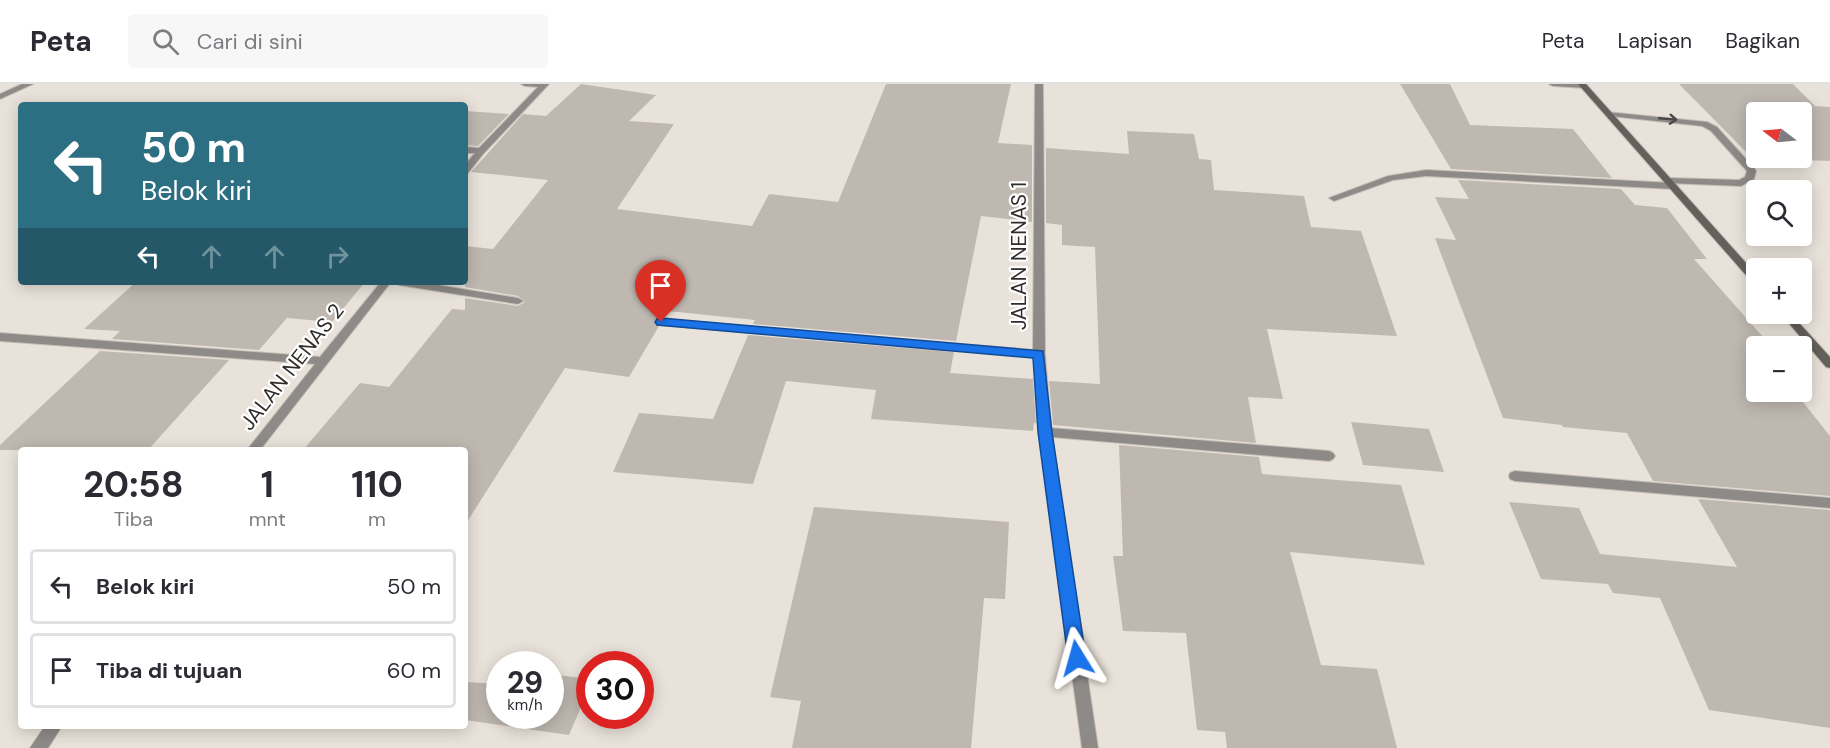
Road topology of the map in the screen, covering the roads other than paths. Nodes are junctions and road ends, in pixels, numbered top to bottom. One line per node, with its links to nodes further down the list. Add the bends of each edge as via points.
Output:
1 (29, 84): 7 (street)
2 (525, 84): 5 (street)
3 (1039, 84): 21 (street, JALAN NENAS 1)
4 (1553, 84): 6 (street)
5 (545, 85): 10 (street)
6 (1583, 85): 8 (main road)
7 (0, 97)
8 (1610, 114): 12 (main road); 12 (street, one-way to 12, via 1704,124 1714,129 1752,171 1749,179 1741,183)
9 (468, 150): 10 (street)
10 (481, 151): 11 (street)
11 (468, 167)
12 (1671, 184): 13 (street, via 1426,173 1391,178); 14 (main road)
13 (1334, 198)
14 (1746, 269)
15 (384, 285): 22 (street, JALAN NENAS 2)
16 (418, 285): 17 (street)
17 (518, 301)
18 (661, 322): 21 (street)
19 (1795, 324): 23 (main road)
20 (0, 337): 22 (street)
21 (1039, 354): 24 (street, JALAN NENAS 1)
22 (322, 361): 25 (street, JALAN NENAS 2)
23 (1830, 364)
24 (1045, 432): 26 (street); 31 (street, JALAN NENAS 1)
25 (255, 447)
26 (1329, 456)
27 (1515, 476): 28 (street)
28 (1830, 503)
29 (52, 729): 30 (street)
30 (38, 748)
31 (1090, 748)

